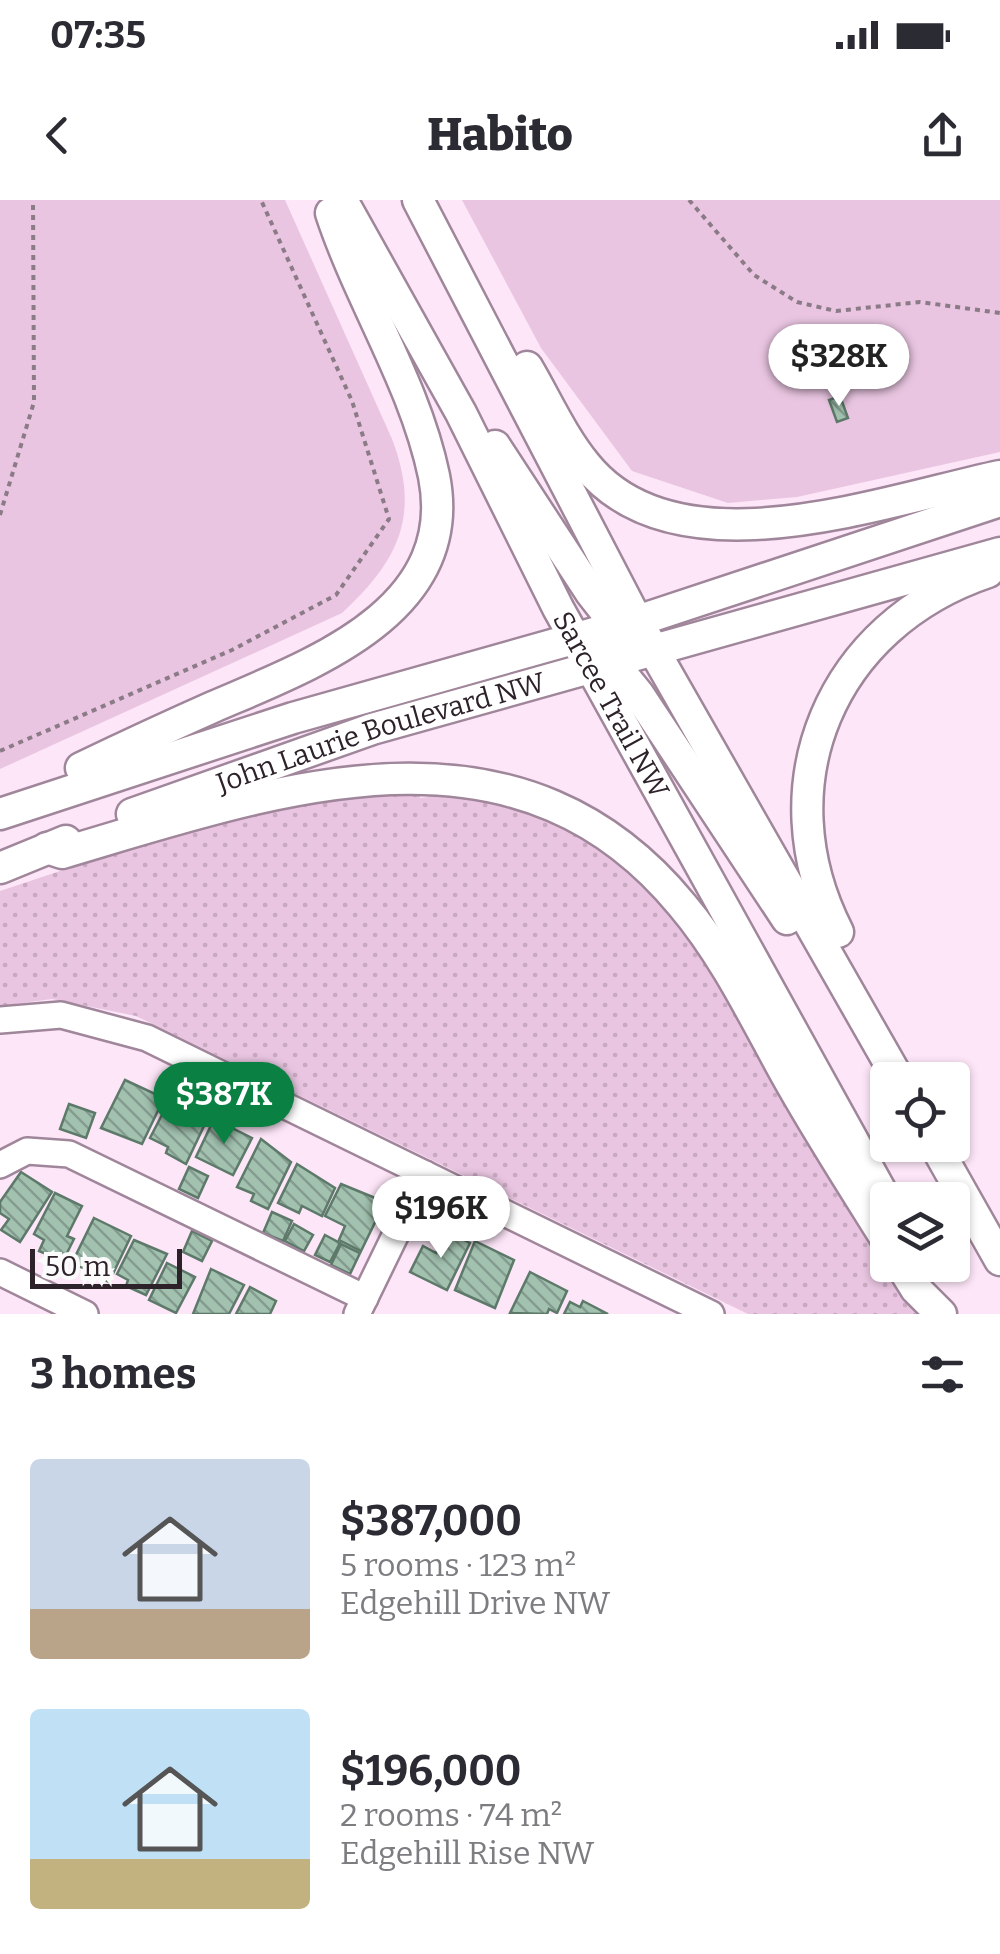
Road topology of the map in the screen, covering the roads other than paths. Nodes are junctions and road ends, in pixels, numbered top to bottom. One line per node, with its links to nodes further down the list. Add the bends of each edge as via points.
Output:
1 (331, 200): 14 (main road, via 331,215 434,475 431,545 414,580 390,612 316,662 57,779)
2 (342, 200): 5 (main road, Sarcee Trail NW)
3 (418, 200): 10 (main road)
4 (433, 200): 6 (main road, via 587,467 650,513 692,524 778,523)
5 (461, 413): 10 (main road, via 489,437); 11 (main road, Sarcee Trail NW)
6 (1000, 476)
7 (1000, 502): 10 (main road, John Laurie Boulevard NW)
8 (1000, 553): 12 (main road, John Laurie Boulevard NW)
9 (1000, 568): 20 (main road, via 938,596 878,640 828,708 806,780 812,864 823,902)
10 (628, 624): 11 (main road, John Laurie Boulevard NW); 12 (main road, via 634,645)
11 (575, 637): 13 (main road, via 595,642); 14 (main road, John Laurie Boulevard NW)
12 (656, 650): 13 (main road, John Laurie Boulevard NW); 17 (main road)
13 (604, 665): 15 (main road, John Laurie Boulevard NW, via 372,730); 17 (main road, via 741,846 815,963); 25 (main road, Sarcee Trail NW)
14 (12, 809)
15 (47, 848): 16 (main road, John Laurie Boulevard NW); 26 (main road, via 62,853 326,784 402,777 490,784 565,810 611,834 683,906)
16 (0, 868)
17 (855, 1002): 19 (main road)
18 (0, 1020): 24 (street, via 61,1016 122,1028)
19 (889, 1062)
20 (908, 1062)
21 (945, 1162): 28 (main road)
22 (964, 1162): 27 (main road, via 995,1216)
23 (0, 1165): 32 (street, via 27,1150 68,1154)
24 (425, 1174): 32 (street); 34 (street)
25 (876, 1182)
26 (870, 1211)
27 (1000, 1242)
28 (1000, 1260)
29 (0, 1272): 33 (street)
30 (912, 1282): 35 (main road)
31 (928, 1282): 35 (main road)
32 (361, 1306)
33 (85, 1314)
34 (711, 1314)
35 (944, 1314)

